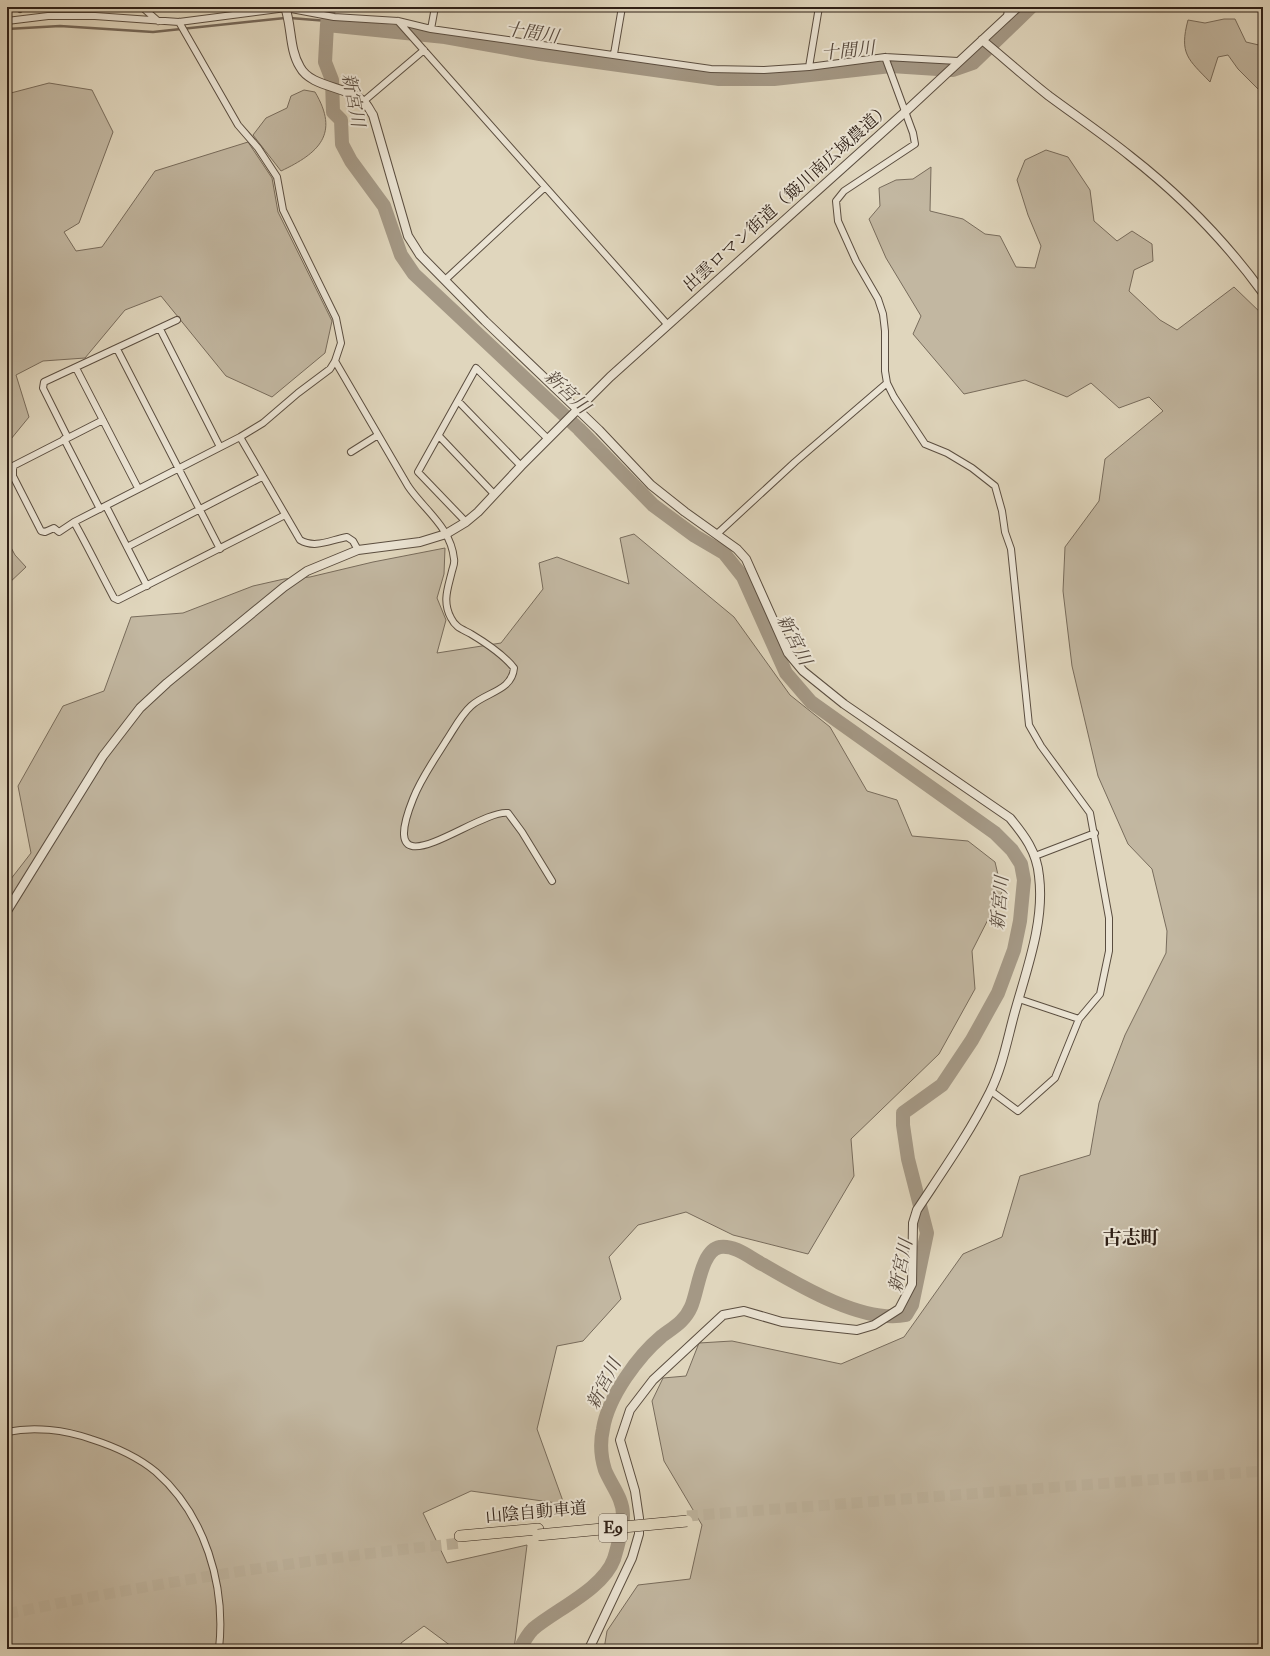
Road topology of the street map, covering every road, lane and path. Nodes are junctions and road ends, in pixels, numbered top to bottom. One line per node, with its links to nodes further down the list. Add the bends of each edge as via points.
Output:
1 (142, 7): 11 (street)
2 (435, 7): 13 (street)
3 (622, 7): 16 (street)
4 (819, 7): 19 (street)
5 (1008, 7): 8 (street)
6 (1018, 7): 8 (street, 出雲ロマン街道（簸川南広域農道）)
7 (286, 8): 10 (street, via 334,17); 12 (street); 20 (street, via 297,62 304,73 318,82)
8 (1007, 18): 14 (street, 出雲ロマン街道（簸川南広域農道）)
9 (7, 21): 11 (street, via 48,16 96,16)
10 (398, 21): 13 (street); 15 (street)
11 (158, 22): 12 (street)
12 (179, 22): 29 (street, via 238,124 277,177 283,210 336,318 341,343)
13 (431, 29): 16 (street)
14 (982, 40): 18 (street, 出雲ロマン街道（簸川南広域農道）); 24 (street, via 1048,95 1162,183 1215,236)
15 (424, 50): 20 (street); 22 (street)
16 (614, 54): 19 (street, via 711,69 764,70)
17 (885, 57): 18 (street); 19 (street); 21 (street)
18 (958, 61): 21 (street, 出雲ロマン街道（簸川南広域農道）)
19 (810, 67)
20 (364, 101): 23 (street, via 373,115 408,236 420,255)
21 (905, 112): 26 (street, 出雲ロマン街道（簸川南広域農道）); 31 (street, via 915,144 844,192 836,201 838,221 856,261 878,299 883,314)
22 (545, 188): 23 (street); 26 (street)
23 (445, 280): 33 (street)
24 (1263, 294)
25 (177, 320): 27 (street)
26 (667, 324): 33 (street, 出雲ロマン街道（簸川南広域農道）)
27 (160, 329): 28 (street); 40 (street)
28 (117, 349): 30 (street); 43 (street)
29 (335, 361): 35 (street); 37 (street, via 330,368 263,423)
30 (76, 368): 34 (street); 38 (street, via 44,382 43,388)
31 (887, 383): 54 (street, via 795,462); 59 (street, via 925,444 966,464 995,486 1002,511 1004,532 1011,549 1029,725 1041,746 1090,813)
32 (458, 401): 36 (street); 39 (street, via 476,368); 42 (street)
33 (574, 412): 39 (street, 出雲ロマン街道（簸川南広域農道）); 54 (street, via 651,485)
34 (103, 420): 38 (street); 45 (street)
35 (378, 435): 41 (street); 53 (street, via 418,501 440,522)
36 (439, 436): 46 (street); 52 (street, via 418,472)
37 (240, 437): 40 (street); 44 (street)
38 (66, 439): 48 (street); 51 (street, via 13,466 13,476 41,531 54,528 59,532)
39 (548, 439): 42 (street)
40 (220, 447): 43 (street)
41 (351, 452)
42 (520, 466): 46 (street)
43 (179, 468): 45 (street); 49 (street)
44 (262, 477): 49 (street); 50 (street)
45 (138, 488): 47 (street)
46 (494, 494): 52 (street)
47 (106, 506): 48 (street); 55 (street)
48 (100, 509): 51 (street)
49 (200, 509): 55 (street); 56 (street)
50 (285, 515): 56 (street); 57 (street, via 300,540 306,544 315,545 347,537)
51 (74, 522): 58 (street, via 114,598 124,599)
52 (466, 522): 53 (street)
53 (446, 534): 57 (street, via 420,542); 61 (street, via 455,561 445,594 446,608 451,619 458,629 507,658 514,668 510,681 502,689 472,705 458,722 423,778 405,822 403,836 410,845 418,846 436,842 478,821 503,813 508,814)
54 (717, 534): 60 (street, via 746,559 788,653 803,671 844,704 1010,818 1026,837)
55 (127, 547): 58 (street)
56 (220, 548): 58 (street)
57 (358, 550): 62 (street, via 307,571 284,587 140,708 103,756)
58 (147, 586)
59 (1095, 833): 60 (street); 64 (street, via 1109,918 1109,951 1100,994)
60 (1035, 856): 63 (street, via 1041,896 1038,922)
61 (552, 881)
62 (7, 911)
63 (1019, 999): 64 (street); 65 (street)
64 (1079, 1018): 65 (street, via 1055,1078 1018,1111)
65 (991, 1091): 70 (street, via 970,1130 916,1210 913,1223 912,1284 899,1309 874,1325 857,1330 782,1322 744,1311 723,1315 653,1380 630,1410 620,1440 635,1491 639,1534 630,1564)
66 (7, 1432): 69 (street, via 43,1430 74,1433 124,1453 155,1472 176,1495 204,1539 218,1591)
67 (687, 1518): 68 (highway, 山陰自動車道 / E9)
68 (461, 1539)
69 (219, 1649)
70 (589, 1649)

